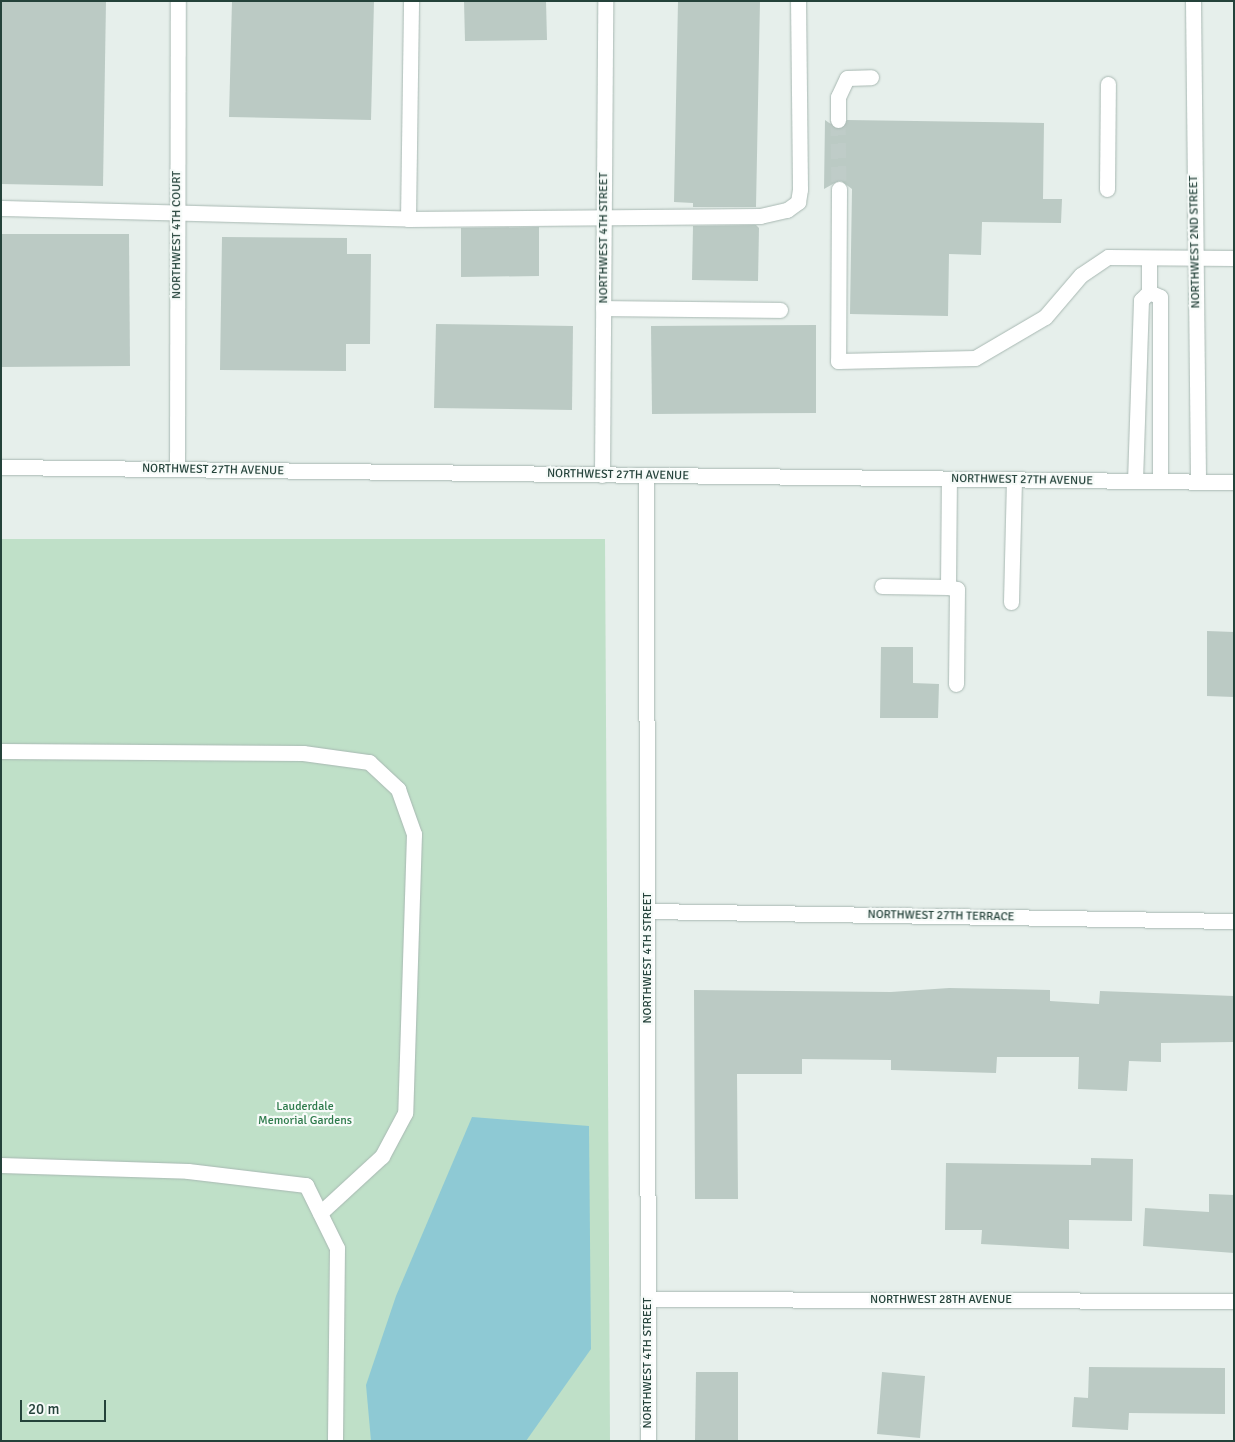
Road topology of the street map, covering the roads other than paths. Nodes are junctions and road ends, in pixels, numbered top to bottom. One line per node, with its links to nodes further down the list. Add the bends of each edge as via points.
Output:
1 (178, 1): 12 (street, NORTHWEST 4TH COURT)
2 (411, 1): 14 (street)
3 (605, 1): 13 (street, NORTHWEST 4TH STREET)
4 (798, 1): 13 (street, via 798,202 787,210 760,216)
5 (1193, 1): 17 (street, NORTHWEST 2ND STREET)
6 (871, 77): 8 (street, via 847,78 838,97)
7 (1108, 84): 9 (street)
8 (838, 120)
9 (1107, 188)
10 (839, 189): 15 (street, via 838,361 976,358 1045,317 1081,274 1108,257)
11 (1, 208): 12 (street)
12 (177, 212): 14 (street); 22 (street, NORTHWEST 4TH COURT)
13 (604, 218): 14 (street); 19 (street, NORTHWEST 4TH STREET)
14 (408, 219)
15 (1149, 258): 17 (street); 18 (street)
16 (1234, 258): 17 (street)
17 (1195, 260): 29 (street, NORTHWEST 2ND STREET)
18 (1149, 292): 27 (street, via 1141,300); 28 (street, via 1160,297)
19 (603, 308): 20 (street); 23 (street, NORTHWEST 4TH STREET)
20 (780, 310)
21 (1, 466): 22 (street, NORTHWEST 27TH AVENUE)
22 (177, 469): 23 (street, NORTHWEST 27TH AVENUE)
23 (602, 474): 24 (street, NORTHWEST 27TH AVENUE)
24 (646, 475): 25 (street, NORTHWEST 27TH AVENUE); 36 (street, NORTHWEST 4TH STREET)
25 (949, 479): 26 (street, NORTHWEST 27TH AVENUE); 32 (street)
26 (1014, 479): 27 (street, NORTHWEST 27TH AVENUE); 33 (street)
27 (1135, 481): 28 (street, NORTHWEST 27TH AVENUE)
28 (1160, 482): 29 (street, NORTHWEST 27TH AVENUE)
29 (1198, 482): 30 (street, NORTHWEST 27TH AVENUE)
30 (1234, 482)
31 (882, 586): 32 (street)
32 (948, 587): 34 (street, via 957,589)
33 (1011, 602)
34 (956, 684)
35 (1, 751): 39 (street, via 303,752 369,762 398,789 414,834 405,1113 382,1156)
36 (648, 911): 37 (street, NORTHWEST 27TH TERRACE); 40 (street, NORTHWEST 4TH STREET)
37 (1234, 921)
38 (1, 1165): 39 (street, via 188,1171 306,1185)
39 (320, 1213): 42 (street, via 337,1248)
40 (648, 1299): 41 (street, NORTHWEST 28TH AVENUE); 43 (street, NORTHWEST 4TH STREET)
41 (1234, 1301)
42 (335, 1441)
43 (648, 1441)

